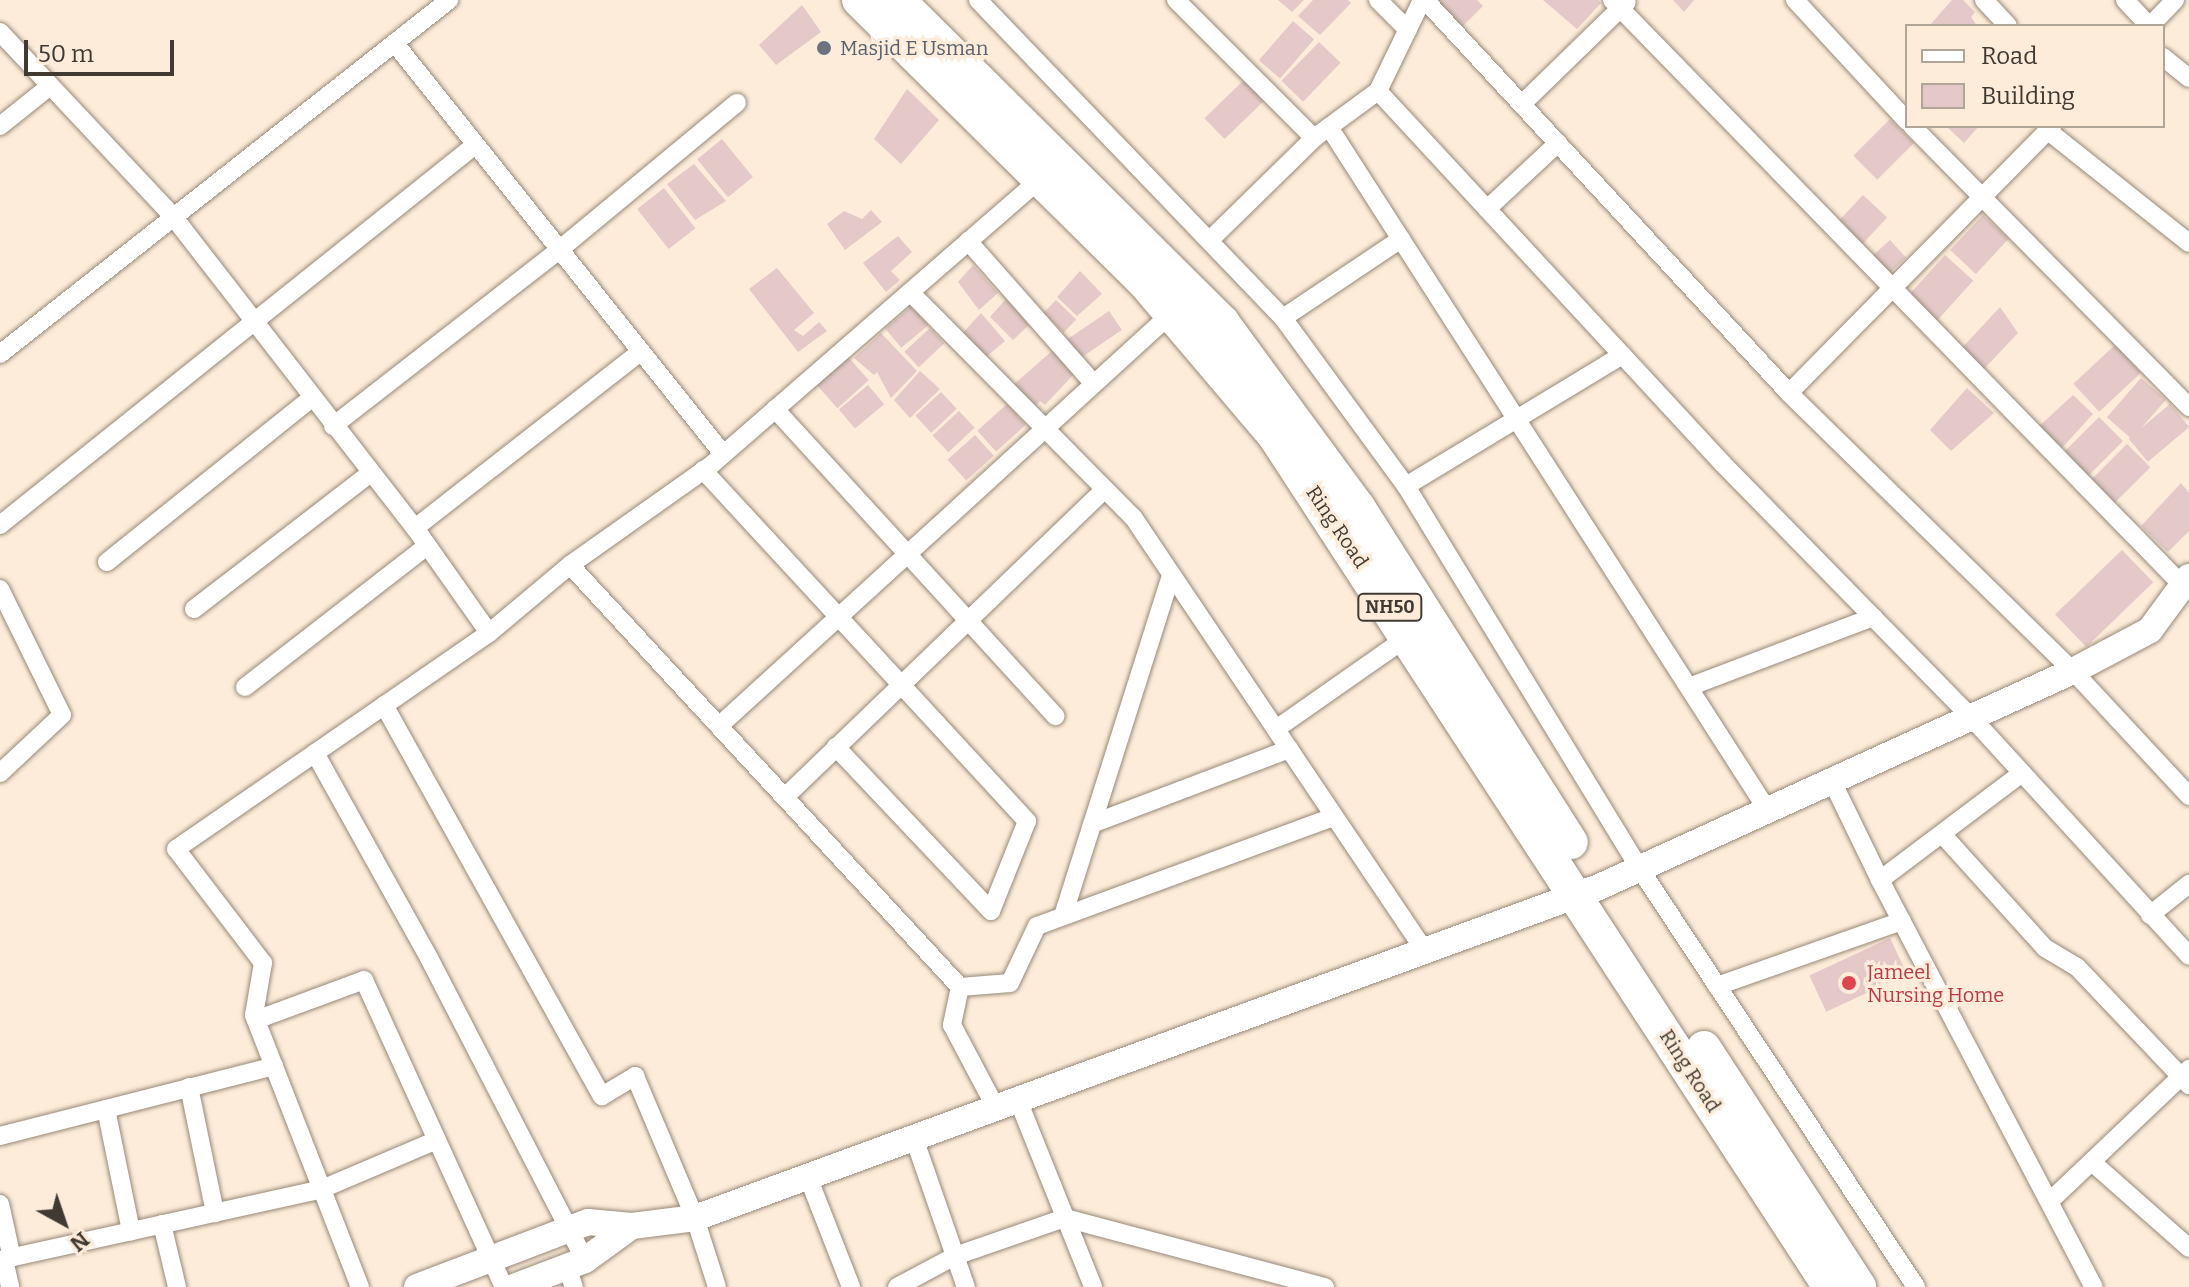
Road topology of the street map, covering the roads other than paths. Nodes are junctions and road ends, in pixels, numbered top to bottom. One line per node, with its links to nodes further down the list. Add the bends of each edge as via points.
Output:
1 (449, 0): 18 (street)
2 (859, 0): 32 (highway, Ring Road / NH50)
3 (898, 0): 101 (highway, Ring Road / NH50, via 1222,322 1358,507)
4 (978, 0): 36 (street)
5 (1176, 0): 29 (street)
6 (1378, 0): 16 (street)
7 (1424, 0): 16 (street); 24 (street)
8 (1795, 0): 25 (street)
9 (1984, 0): 13 (street)
10 (2125, 0): 14 (street)
11 (2175, 0): 15 (street)
12 (1621, 3): 24 (street); 41 (street)
13 (2006, 24)
14 (2148, 24)
15 (2152, 24)
16 (1408, 30): 22 (street)
17 (0, 32): 21 (street)
18 (397, 46): 31 (street); 35 (street)
19 (2165, 59): 20 (street)
20 (2189, 78)
21 (50, 86): 26 (street); 35 (street)
22 (1378, 91): 29 (street); 34 (street)
23 (737, 103): 40 (street)
24 (1522, 104): 30 (street)
25 (1905, 119)
26 (0, 126)
27 (1914, 128): 33 (street)
28 (2050, 128): 33 (street); 39 (street)
29 (1322, 133): 36 (street); 37 (street)
30 (1558, 143): 34 (street); 50 (street)
31 (475, 145): 40 (street); 45 (street)
32 (1041, 178): 38 (street); 43 (highway, Ring Road / NH50)
33 (1980, 199): 41 (street); 52 (street)
34 (1487, 209): 48 (street)
35 (172, 215): 45 (street); 46 (street)
36 (1211, 239): 44 (street)
37 (1401, 239): 44 (street); 54 (street)
38 (968, 241): 42 (street); 49 (street)
39 (2189, 243)
40 (559, 250): 47 (street); 55 (street)
41 (1891, 289): 50 (street); 69 (street)
42 (910, 292): 53 (street); 56 (street)
43 (1172, 313): 49 (street); 76 (highway, Ring Road / NH50, via 1274,435)
44 (1283, 318): 60 (street)
45 (255, 323): 51 (street); 62 (street)
46 (2, 349)
47 (640, 352): 57 (street); 63 (street)
48 (1622, 355): 54 (street); 73 (street)
49 (1093, 383): 56 (street)
50 (1789, 393): 77 (street)
51 (312, 398): 55 (street); 66 (street)
52 (2189, 407)
53 (775, 409): 57 (street); 65 (street)
54 (1516, 418): 60 (street); 80 (street)
55 (333, 426): 59 (street)
56 (1044, 428): 61 (street); 65 (street)
57 (723, 454): 58 (street)
58 (703, 470): 67 (street); 72 (street)
59 (369, 474): 63 (street); 71 (street)
60 (1406, 486): 98 (street)
61 (1105, 489): 68 (street, via 1133,517); 74 (street)
62 (0, 525)
63 (415, 528): 64 (street)
64 (427, 546): 75 (street); 79 (street)
65 (906, 555): 72 (street); 74 (street)
66 (107, 562)
67 (570, 565): 75 (street); 84 (street)
68 (1171, 575): 85 (street); 96 (street)
69 (2186, 582): 77 (street, via 2150,630)
70 (0, 589): 89 (street, via 62,715)
71 (194, 609)
72 (840, 615): 78 (street); 84 (street)
73 (1873, 617): 80 (street); 83 (street)
74 (968, 621): 78 (street); 82 (street)
75 (489, 633): 81 (street)
76 (1409, 636): 85 (street); 101 (highway, Ring Road / NH50)
77 (2073, 671): 83 (street); 92 (street)
78 (902, 684): 86 (street); 86 (street, via 1027,821 991,911)
79 (245, 687)
80 (1689, 687): 94 (street)
81 (384, 705): 88 (street); 124 (street, via 602,1096 635,1076)
82 (1055, 716)
83 (1972, 718): 90 (street); 91 (street)
84 (719, 726): 93 (street)
85 (1276, 729): 87 (street)
86 (836, 747): 93 (street)
87 (1289, 749): 95 (street); 96 (street)
88 (315, 753): 109 (street, via 176,849 263,963); 128 (street)
89 (0, 773)
90 (2022, 773): 97 (street); 102 (street)
91 (1832, 781): 94 (street); 99 (street)
92 (2189, 796)
93 (785, 797): 108 (street)
94 (1768, 811): 98 (street)
95 (1334, 817): 103 (street); 105 (street)
96 (1092, 824): 103 (street)
97 (1942, 834): 99 (street); 111 (street, via 2045,948 2077,967)
98 (1640, 869): 101 (street); 107 (street)
99 (1880, 880): 104 (street)
100 (2189, 884): 102 (street)
101 (1588, 891): 105 (street); 147 (highway, Ring Road / NH50); 148 (highway, Ring Road / NH50)
102 (2150, 915): 106 (street)
103 (1063, 916): 108 (street, via 1037,926 1010,983)
104 (1902, 921): 107 (street); 121 (street)
105 (1425, 951): 113 (street)
106 (2189, 956)
107 (1717, 986): 149 (street)
108 (960, 987): 113 (street, via 952,1025)
109 (256, 1020): 110 (street); 117 (street, via 364,980)
110 (274, 1066): 112 (street); 120 (street)
111 (2186, 1077): 118 (street)
112 (189, 1087): 114 (street); 123 (street)
113 (1007, 1104): 116 (street); 125 (street)
114 (106, 1109): 115 (street); 129 (street)
115 (0, 1136)
116 (914, 1138): 119 (street); 131 (street)
117 (437, 1140): 120 (street); 133 (street)
118 (2093, 1163): 121 (street); 130 (street)
119 (808, 1177): 124 (street); 142 (street)
120 (322, 1189): 123 (street); 137 (street)
121 (2050, 1201): 150 (street)
122 (0, 1204): 132 (street)
123 (215, 1213): 126 (street)
124 (695, 1218): 127 (street); 141 (street)
125 (1065, 1218): 131 (street); 145 (street); 146 (street)
126 (162, 1224): 129 (street); 136 (street)
127 (632, 1226): 128 (street, via 602,1220); 134 (street)
128 (570, 1230): 133 (street); 134 (street)
129 (131, 1231): 132 (street)
130 (2189, 1248)
131 (955, 1256): 143 (street); 144 (street)
132 (5, 1259): 135 (street)
133 (491, 1259): 138 (street); 139 (street)
134 (575, 1271): 140 (street)
135 (10, 1287)
136 (177, 1287)
137 (360, 1287)
138 (417, 1287)
139 (504, 1287)
140 (514, 1287)
141 (717, 1287)
142 (851, 1287)
143 (897, 1287)
144 (966, 1287)
145 (1093, 1287)
146 (1325, 1287)
147 (1830, 1287)
148 (1859, 1287)
149 (1916, 1287)
150 (2094, 1287)

